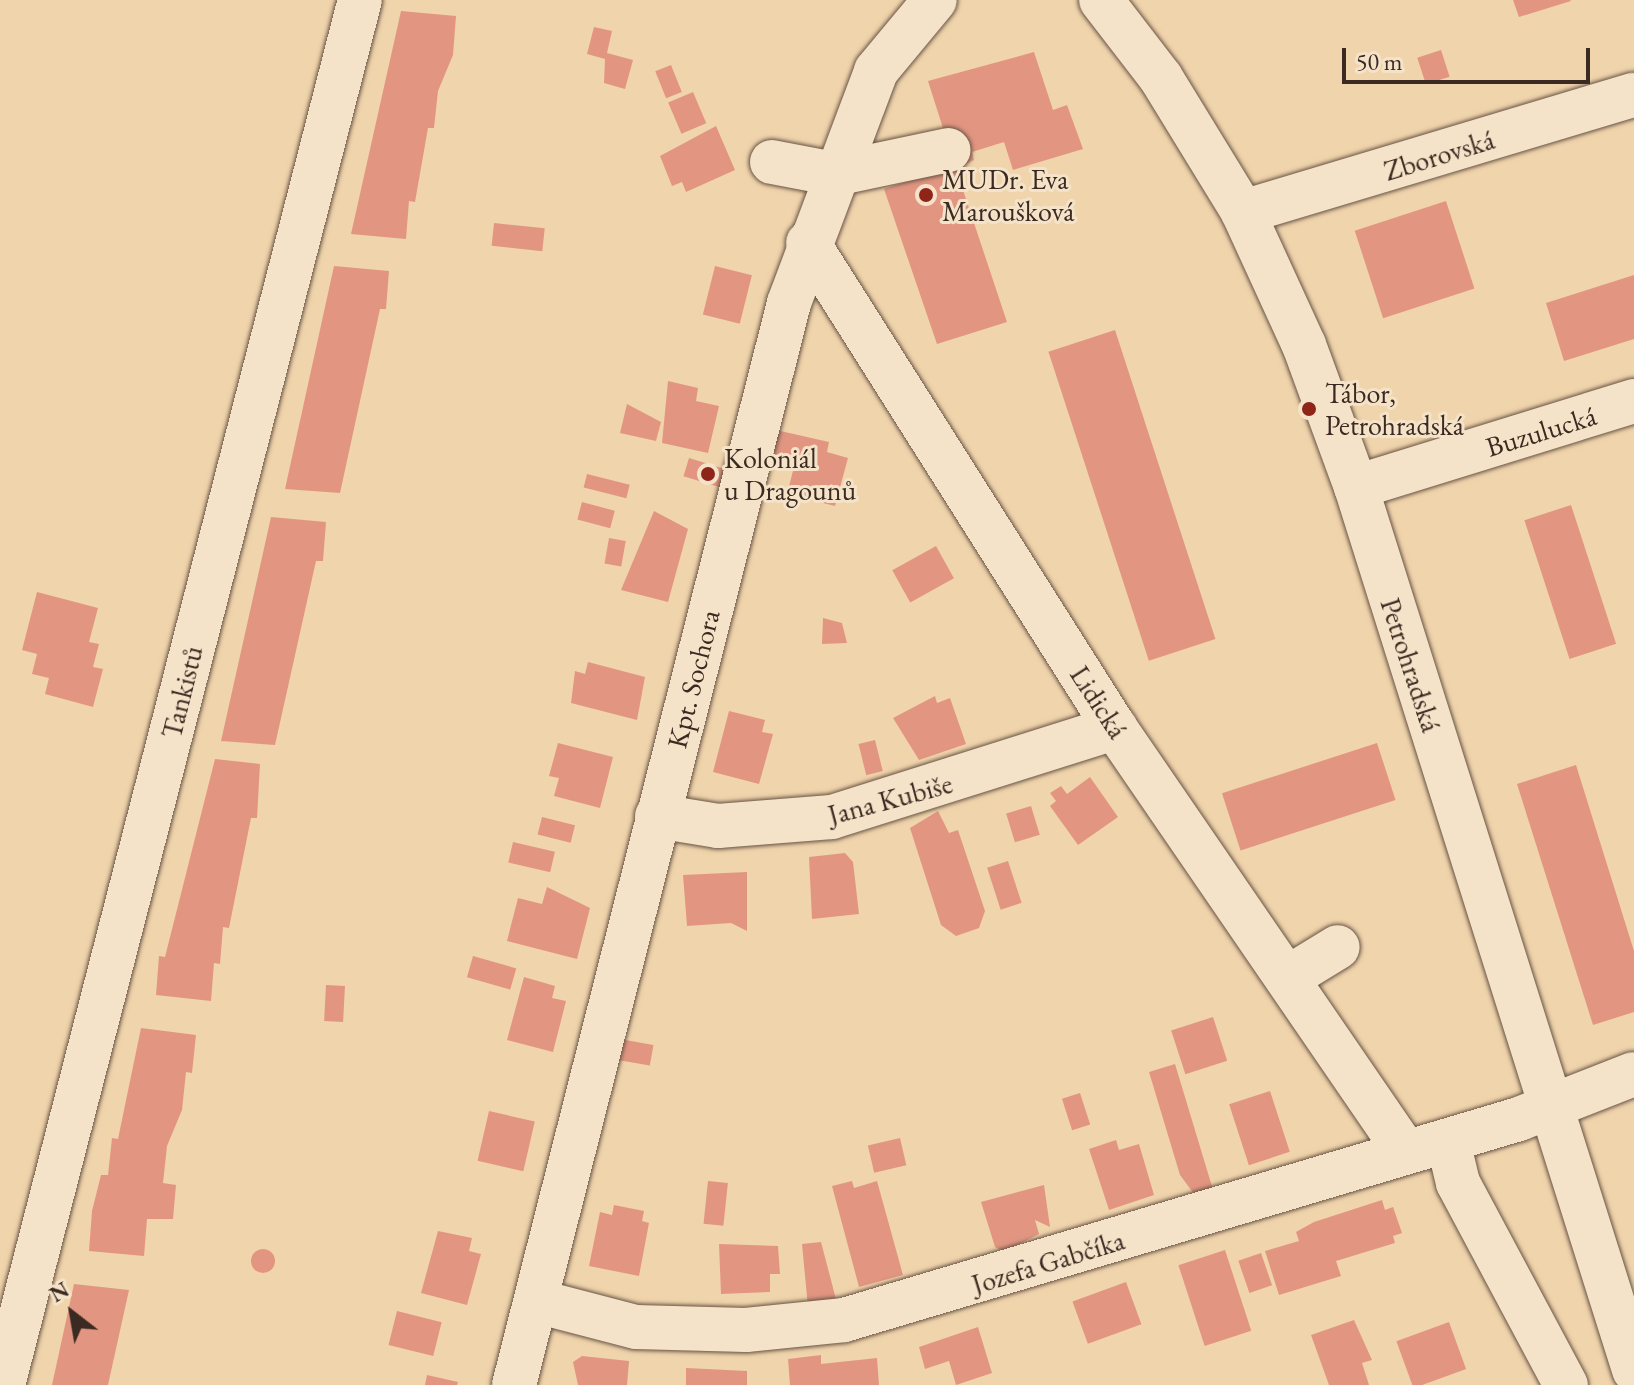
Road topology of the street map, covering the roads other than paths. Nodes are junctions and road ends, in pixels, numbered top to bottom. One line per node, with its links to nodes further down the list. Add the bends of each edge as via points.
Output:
1 (360, 0): 22 (street, Tankistů)
2 (935, 0): 7 (street, Kpt. Sochora, via 876,71)
3 (1101, 0): 8 (street, Petrohradská, via 1153,68)
4 (1634, 95): 8 (street, Zborovská)
5 (949, 150): 7 (street)
6 (772, 162): 7 (street)
7 (835, 174): 9 (street, Kpt. Sochora)
8 (1243, 212): 11 (street, Petrohradská, via 1304,345)
9 (808, 243): 12 (street, Lidická); 13 (street, Kpt. Sochora)
10 (1634, 401): 11 (street, Buzulucká)
11 (1356, 487): 17 (street, Petrohradská, via 1497,1003)
12 (1115, 728): 13 (street, Jana Kubiše, via 832,817 718,826); 15 (street, Lidická)
13 (657, 816): 20 (street, Kpt. Sochora)
14 (1338, 947): 15 (street)
15 (1289, 977): 19 (street, Lidická)
16 (1634, 1074): 17 (street, Jozefa Gabčíka)
17 (1548, 1110): 18 (street, Jozefa Gabčíka); 21 (street, Petrohradská)
18 (1448, 1141): 19 (street, Jozefa Gabčíka); 24 (street, via 1458,1183)
19 (1405, 1151): 20 (street, Jozefa Gabčíka, via 844,1320 746,1330 636,1327)
20 (536, 1301): 23 (street, Kpt. Sochora)
21 (1634, 1370)
22 (3, 1385)
23 (514, 1385)
24 (1566, 1385)

